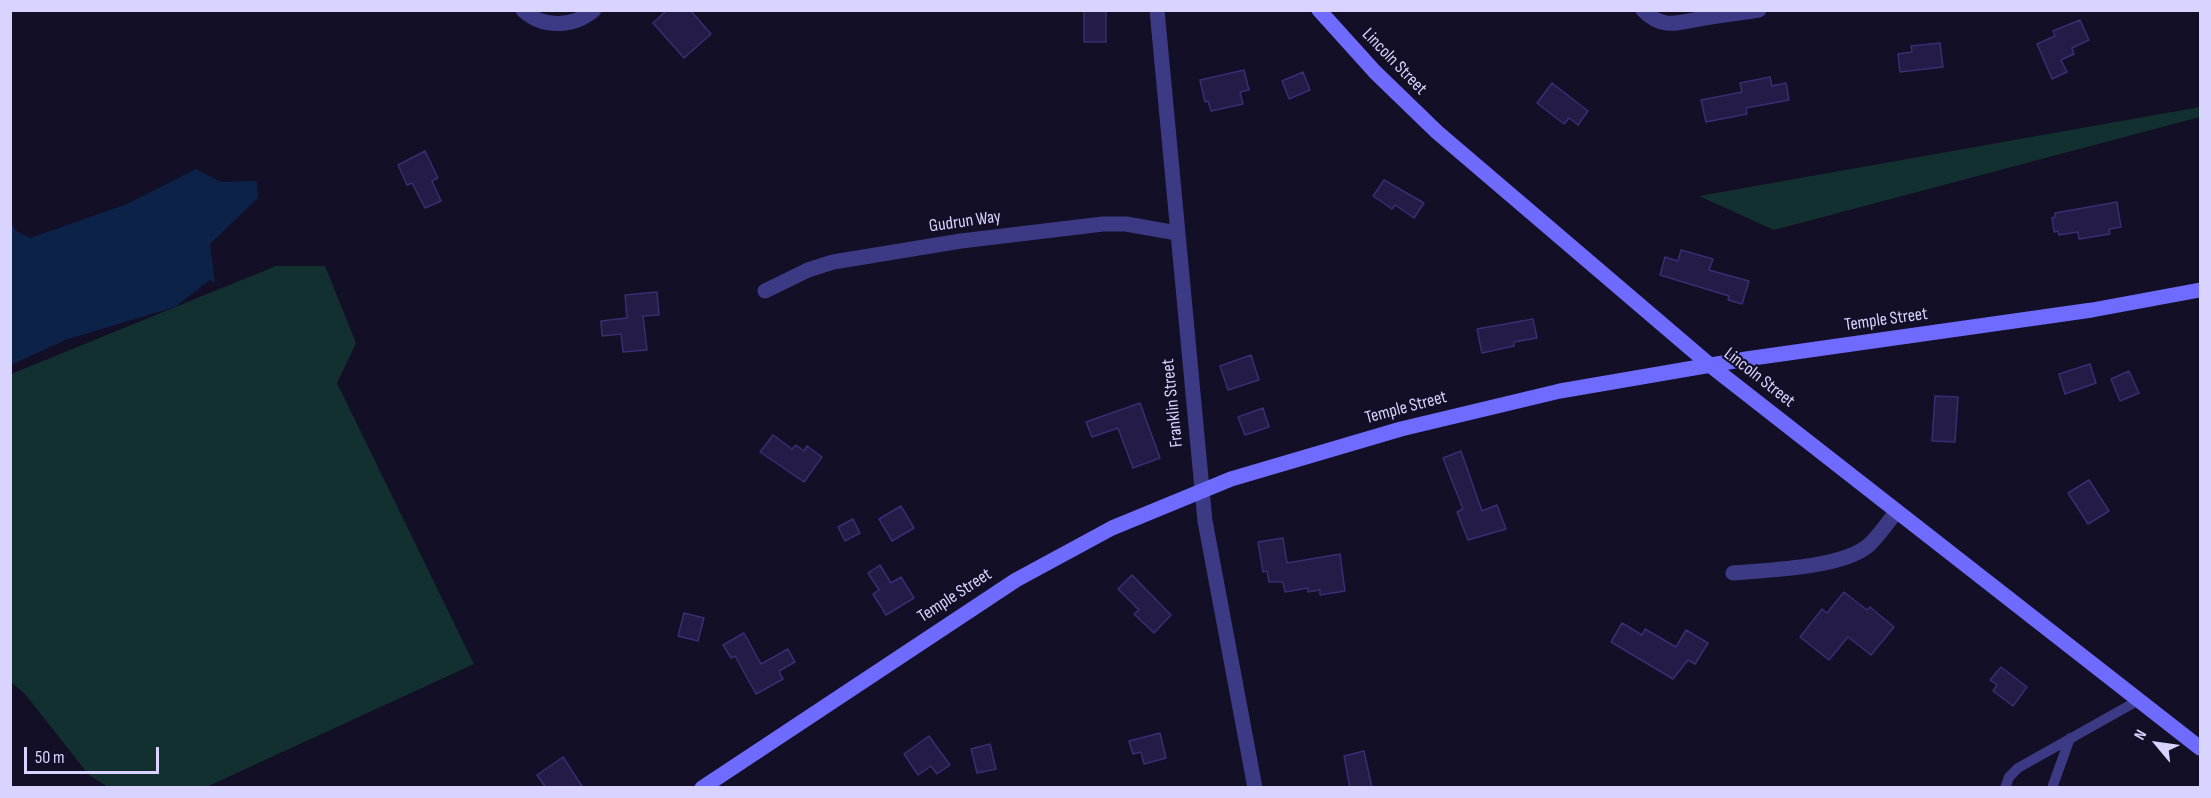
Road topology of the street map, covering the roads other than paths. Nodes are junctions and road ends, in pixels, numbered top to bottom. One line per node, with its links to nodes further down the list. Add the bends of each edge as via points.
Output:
1 (523, 10): 2 (street, via 538,20 563,24)
2 (594, 10)
3 (1157, 10): 8 (street, Franklin Street)
4 (1319, 10): 11 (main road, Lincoln Street, via 1424,120)
5 (1643, 10): 7 (street, via 1653,19 1674,26)
6 (1759, 10): 7 (street)
7 (1710, 14)
8 (1177, 233): 10 (street, Gudrun Way, via 1103,224 960,241 833,262); 12 (street, Franklin Street)
9 (2200, 290): 11 (main road, Temple Street, via 2092,310)
10 (765, 291)
11 (1711, 366): 12 (main road, Temple Street, via 1522,399 1401,429); 13 (main road, Lincoln Street)
12 (1201, 489): 18 (main road, Temple Street, via 1112,528 1016,580); 19 (street, Franklin Street, via 1212,568)
13 (1897, 511): 14 (street, via 1869,545 1840,559); 15 (main road, Lincoln Street)
14 (1733, 573)
15 (2139, 700): 16 (lane); 17 (main road, Lincoln Street)
16 (2070, 738): 20 (lane, via 2018,768); 21 (lane)
17 (2200, 748)
18 (702, 788)
19 (1255, 788)
20 (2005, 788)
21 (2052, 788)

